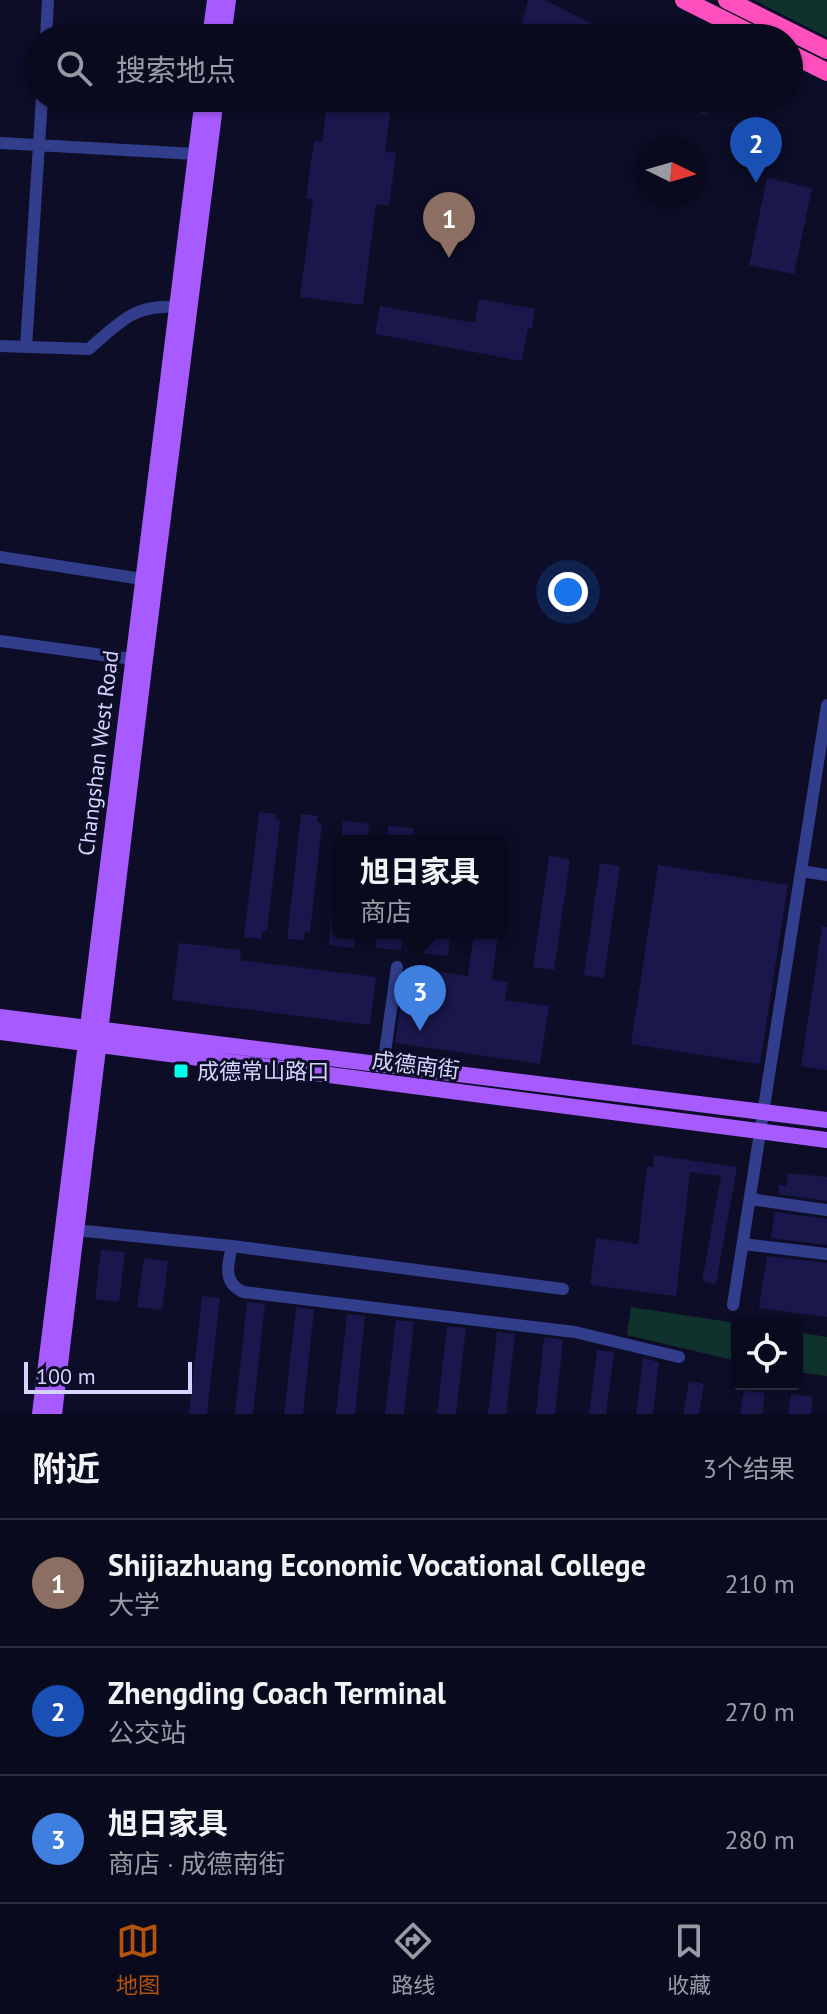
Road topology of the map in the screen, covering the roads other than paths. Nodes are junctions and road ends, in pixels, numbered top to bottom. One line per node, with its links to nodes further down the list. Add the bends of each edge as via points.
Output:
1 (48, 0): 6 (street)
2 (215, 0): 7 (main road)
3 (228, 0): 8 (main road)
4 (684, 0): 9 (highway)
5 (727, 0): 10 (highway)
6 (47, 24)
7 (212, 24)
8 (225, 24)
9 (732, 24)
10 (775, 24)
11 (803, 38): 12 (highway)
12 (827, 50)
13 (803, 60): 14 (highway)
14 (827, 72)
15 (41, 112): 19 (street)
16 (201, 112): 20 (main road, Changshan West Road)
17 (214, 112): 35 (main road, Changshan West Road)
18 (0, 143): 19 (street)
19 (39, 145): 20 (street); 23 (street)
20 (196, 154): 21 (main road, Changshan West Road)
21 (176, 307): 23 (street, via 138,311 89,349); 25 (main road, Changshan West Road)
22 (0, 346): 23 (street)
23 (26, 347)
24 (0, 557): 25 (street)
25 (142, 579): 27 (main road, Changshan West Road)
26 (0, 641): 27 (street)
27 (132, 659): 35 (main road, Changshan West Road)
28 (827, 705): 29 (street)
29 (820, 790): 30 (street)
30 (801, 871): 31 (street); 37 (street)
31 (827, 875)
32 (397, 967): 36 (street)
33 (0, 1017): 35 (main road, 成德南街)
34 (0, 1032): 35 (main road, 成德南街)
35 (92, 1037): 36 (main road, 成德南街); 39 (main road, 成德南街); 43 (main road, Changshan West Road); 50 (main road, Changshan West Road)
36 (383, 1066): 37 (main road, 成德南街)
37 (764, 1111): 38 (main road, 成德南街); 39 (street)
38 (827, 1120)
39 (761, 1132): 40 (main road, 成德南街); 41 (street)
40 (827, 1140)
41 (750, 1199): 42 (street); 44 (street)
42 (827, 1210)
43 (75, 1230): 45 (street); 51 (main road, Changshan West Road)
44 (743, 1244): 46 (street); 48 (street)
45 (232, 1246): 47 (street); 49 (street, via 229,1280 243,1292 575,1332)
46 (827, 1254)
47 (563, 1289)
48 (733, 1305)
49 (679, 1357)
50 (40, 1414)
51 (54, 1414)

